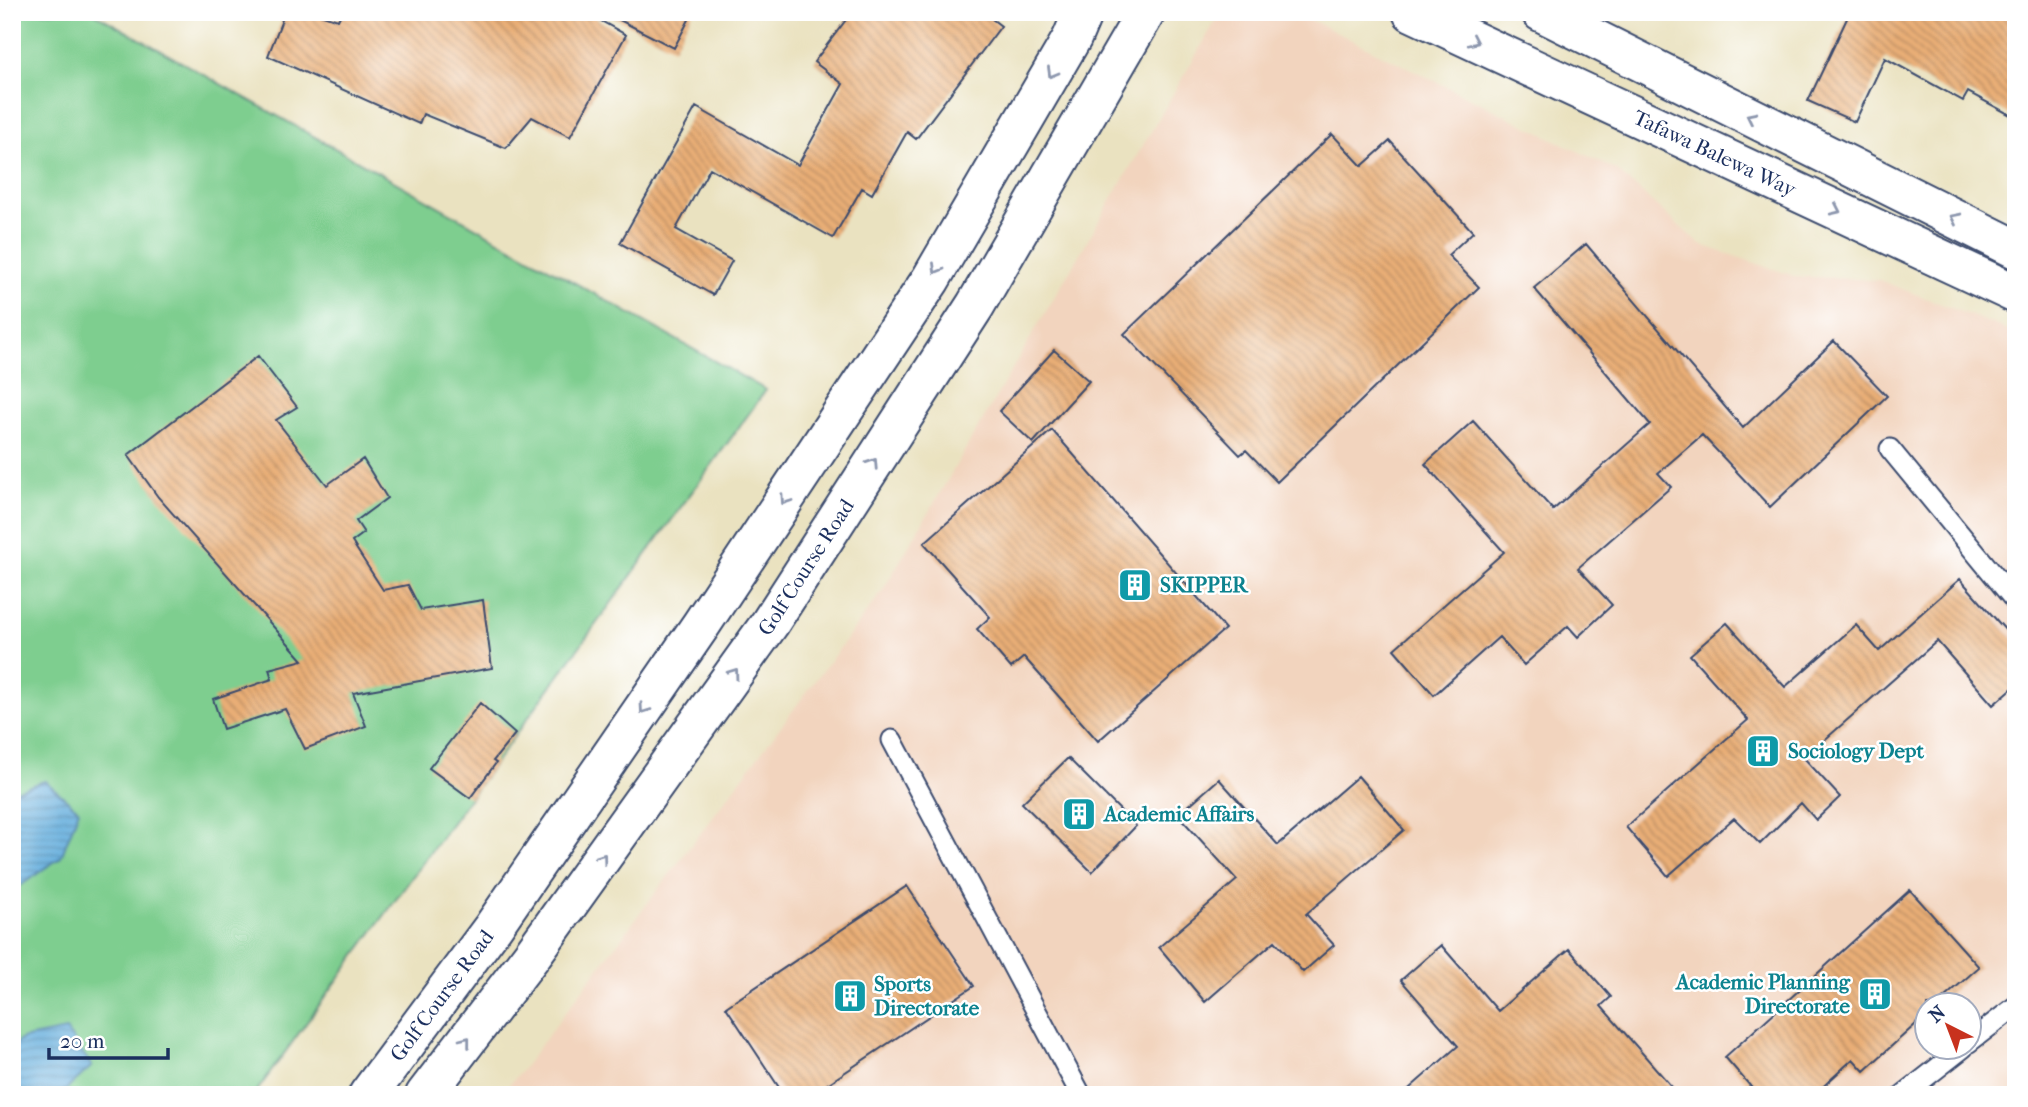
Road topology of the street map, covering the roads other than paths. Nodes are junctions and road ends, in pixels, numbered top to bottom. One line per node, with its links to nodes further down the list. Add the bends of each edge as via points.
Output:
1 (1083, 12): 10 (street, Golf Course Road, one-way to 10, via 931,279)
2 (1146, 12): 11 (street, Golf Course Road, one-way to 2, via 770,623 975,306)
3 (1412, 12): 6 (street, Tafawa Balewa Way, one-way to 6)
4 (1541, 12): 5 (street, one-way to 4)
5 (2016, 249)
6 (2016, 294)
7 (1890, 449): 8 (lane)
8 (2016, 602)
9 (892, 740): 17 (lane)
10 (493, 927): 11 (street); 15 (street, Golf Course Road)
11 (532, 956): 16 (street, Golf Course Road, one-way to 11)
12 (2016, 1006): 13 (lane)
13 (1982, 1033)
14 (1945, 1062): 18 (lane)
15 (369, 1095)
16 (425, 1095)
17 (1081, 1095)
18 (1903, 1095)

